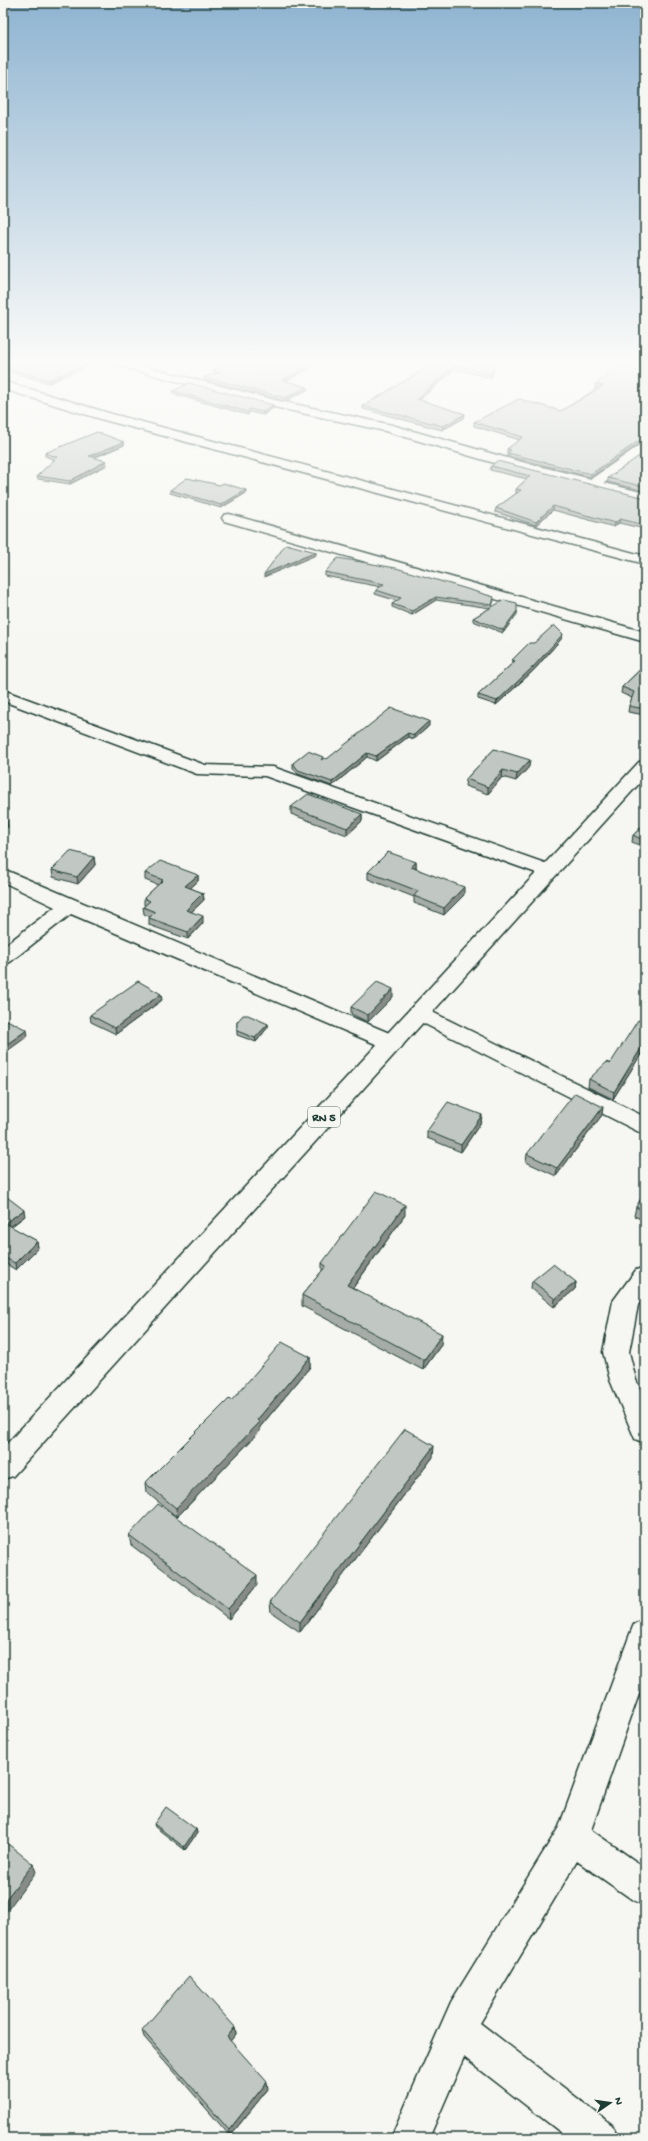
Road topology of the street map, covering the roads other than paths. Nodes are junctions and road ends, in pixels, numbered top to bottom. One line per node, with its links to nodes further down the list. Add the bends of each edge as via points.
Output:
1 (269, 460): 7 (street)
2 (499, 460): 4 (street)
3 (628, 460): 4 (street)
4 (593, 484): 5 (street)
5 (645, 497)
6 (229, 518): 8 (street)
7 (645, 560)
8 (645, 637)
9 (3, 695): 11 (street, via 203,770 267,770)
10 (645, 766): 11 (street, RN 5)
11 (549, 871): 15 (street, RN 5)
12 (3, 875): 13 (street)
13 (69, 906): 14 (street); 16 (street)
14 (3, 957)
15 (420, 1013): 16 (street, RN 5); 17 (street)
16 (393, 1043): 20 (street, RN 5)
17 (645, 1128)
18 (645, 1277): 19 (street, via 626,1301 616,1352 623,1380)
19 (645, 1431)
20 (3, 1467)
21 (644, 1644): 22 (street)
22 (572, 1837): 23 (street); 24 (street)
23 (645, 1888)
24 (458, 2029): 25 (street); 26 (street)
25 (410, 2138)
26 (600, 2138)

